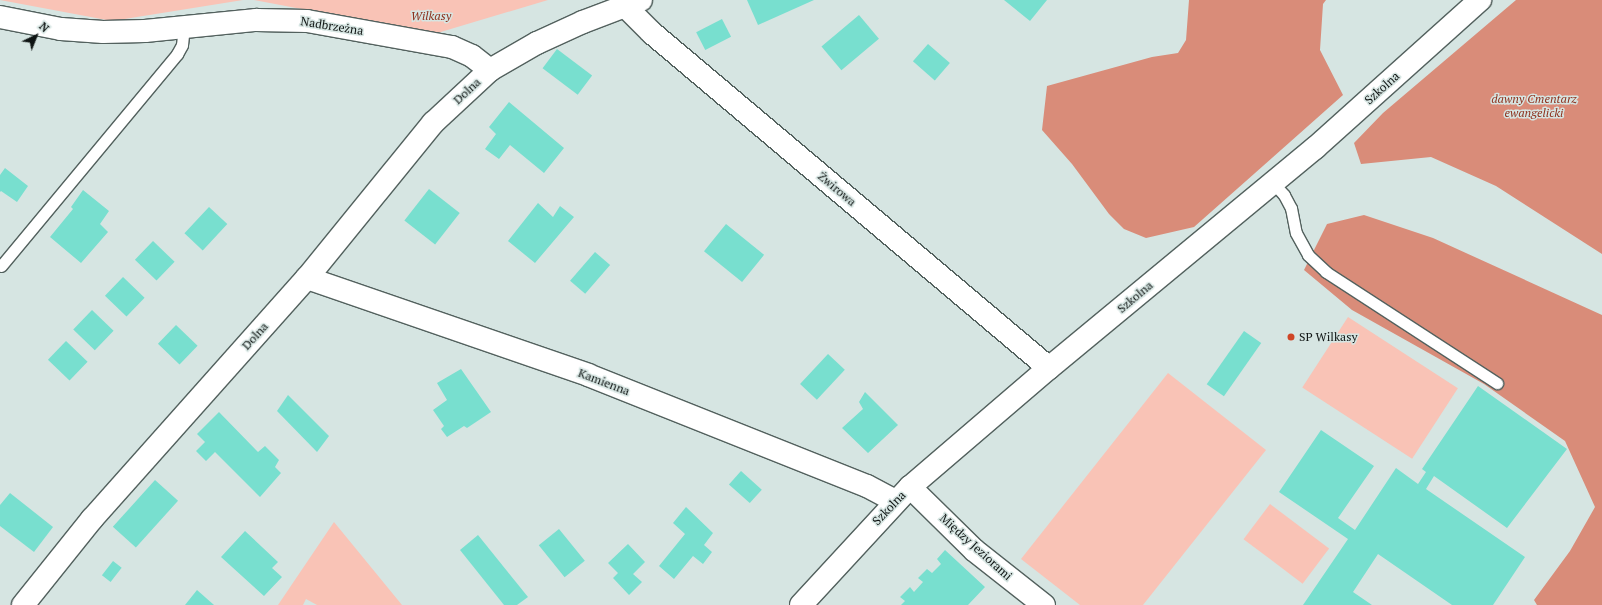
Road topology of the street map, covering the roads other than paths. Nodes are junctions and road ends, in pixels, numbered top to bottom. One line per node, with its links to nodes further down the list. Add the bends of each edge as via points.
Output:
1 (1480, 0): 6 (street, Szkolna)
2 (634, 3): 5 (street, via 543,40); 9 (street, Żwirowa, via 652,33)
3 (0, 18): 4 (street, Nadbrzeżna, via 61,29 103,32)
4 (184, 27): 5 (street, Nadbrzeżna, via 264,20 308,21 452,47 472,56); 7 (lane, via 182,45 170,62)
5 (490, 70): 8 (street, Dolna, via 433,123)
6 (1273, 183): 9 (street, Szkolna); 10 (lane, via 1291,208 1296,233 1308,256 1326,272)
7 (1, 266)
8 (307, 278): 11 (street, Kamienna, via 588,375 867,486); 12 (street, Dolna, via 92,519)
9 (1049, 368): 11 (street, Szkolna)
10 (1497, 383)
11 (903, 494): 13 (street, Szkolna); 14 (street, Między Jeziorami)
12 (23, 605)
13 (801, 605)
14 (1044, 605)

